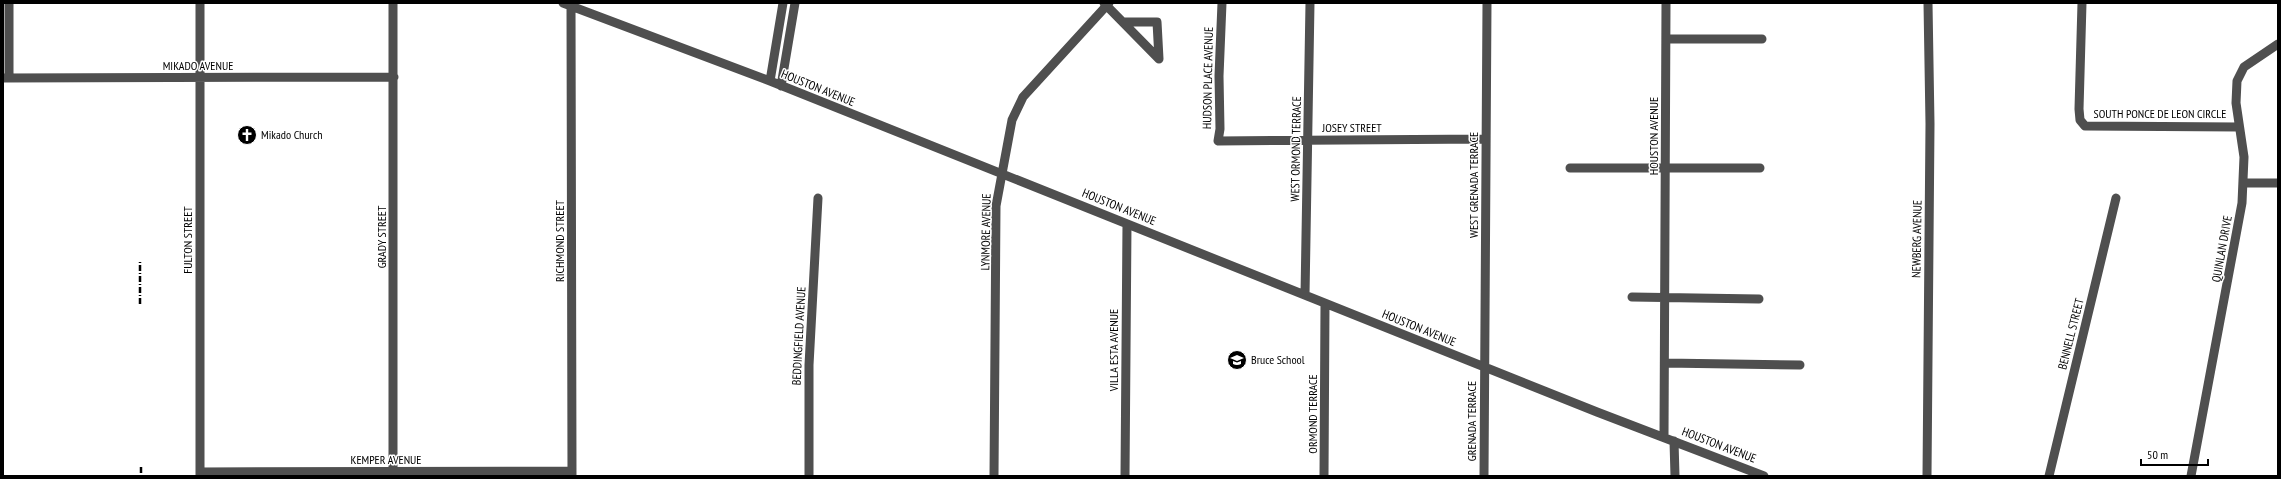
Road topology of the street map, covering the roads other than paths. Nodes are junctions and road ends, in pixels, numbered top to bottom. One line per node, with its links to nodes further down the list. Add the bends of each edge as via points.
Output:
1 (9, 3): 19 (street)
2 (200, 3): 20 (street, FULTON STREET)
3 (394, 3): 18 (street, GRADY STREET)
4 (783, 3): 21 (street)
5 (795, 3): 22 (street)
6 (1222, 3): 25 (street, HUDSON PLACE AVENUE)
7 (1310, 3): 26 (street, WEST ORMOND TERRACE)
8 (1487, 3): 24 (street, WEST GRENADA TERRACE)
9 (1666, 3): 15 (street, HOUSTON AVENUE)
10 (1928, 3): 56 (street, NEWBERG AVENUE, via 1930,124)
11 (2082, 3): 23 (street, SOUTH PONCE DE LEON CIRCLE, via 2078,109 2080,120 2085,126)
12 (568, 4): 21 (street, HOUSTON AVENUE); 48 (street, RICHMOND STREET)
13 (1107, 4): 14 (street); 30 (street, LYNMORE AVENUE, via 1023,97 1012,120)
14 (1123, 22): 14 (street, via 1128,28 1159,59 1157,22)
15 (1666, 38): 16 (street); 28 (street, HOUSTON AVENUE)
16 (1762, 39)
17 (2278, 44): 23 (street, QUINLAN DRIVE, via 2244,67 2239,75 2236,90)
18 (394, 77): 20 (street, MIKADO AVENUE); 46 (street, GRADY STREET)
19 (6, 78): 20 (street, MIKADO AVENUE)
20 (200, 78): 47 (street, FULTON STREET)
21 (770, 81): 22 (street, HOUSTON AVENUE)
22 (781, 86): 30 (street, HOUSTON AVENUE)
23 (2238, 127): 31 (street, QUINLAN DRIVE, via 2244,157)
24 (1486, 139): 26 (street, JOSEY STREET); 43 (street, WEST GRENADA TERRACE)
25 (1218, 141): 26 (street, JOSEY STREET)
26 (1308, 141): 36 (street, WEST ORMOND TERRACE)
27 (1570, 168): 28 (street)
28 (1666, 168): 29 (street); 38 (street, HOUSTON AVENUE)
29 (1760, 168)
30 (1003, 174): 35 (street, HOUSTON AVENUE); 50 (street, LYNMORE AVENUE, via 996,206)
31 (2243, 183): 32 (street); 58 (street, QUINLAN DRIVE, via 2228,286)
32 (2278, 183)
33 (818, 198): 49 (street, BEDDINGFIELD AVENUE, via 809,365)
34 (2116, 198): 57 (street, BENNELL STREET)
35 (1127, 224): 36 (street, HOUSTON AVENUE); 51 (street, VILLA ESTA AVENUE)
36 (1305, 295): 40 (street, HOUSTON AVENUE)
37 (1632, 297): 38 (street)
38 (1665, 297): 39 (street); 41 (street, HOUSTON AVENUE)
39 (1760, 299)
40 (1325, 304): 43 (street, HOUSTON AVENUE); 52 (street, ORMOND TERRACE)
41 (1665, 363): 42 (street); 44 (street, HOUSTON AVENUE)
42 (1800, 364)
43 (1484, 366): 44 (street, HOUSTON AVENUE); 53 (street, GRENADA TERRACE)
44 (1664, 437): 45 (street, HOUSTON AVENUE)
45 (1674, 441): 54 (street); 55 (street, HOUSTON AVENUE)
46 (393, 472): 47 (street, KEMPER AVENUE); 48 (street, KEMPER AVENUE)
47 (200, 474)
48 (572, 474)
49 (809, 476)
50 (994, 476)
51 (1125, 476)
52 (1324, 476)
53 (1484, 476)
54 (1675, 476)
55 (1764, 476)
56 (1927, 476)
57 (2049, 476)
58 (2191, 476)

